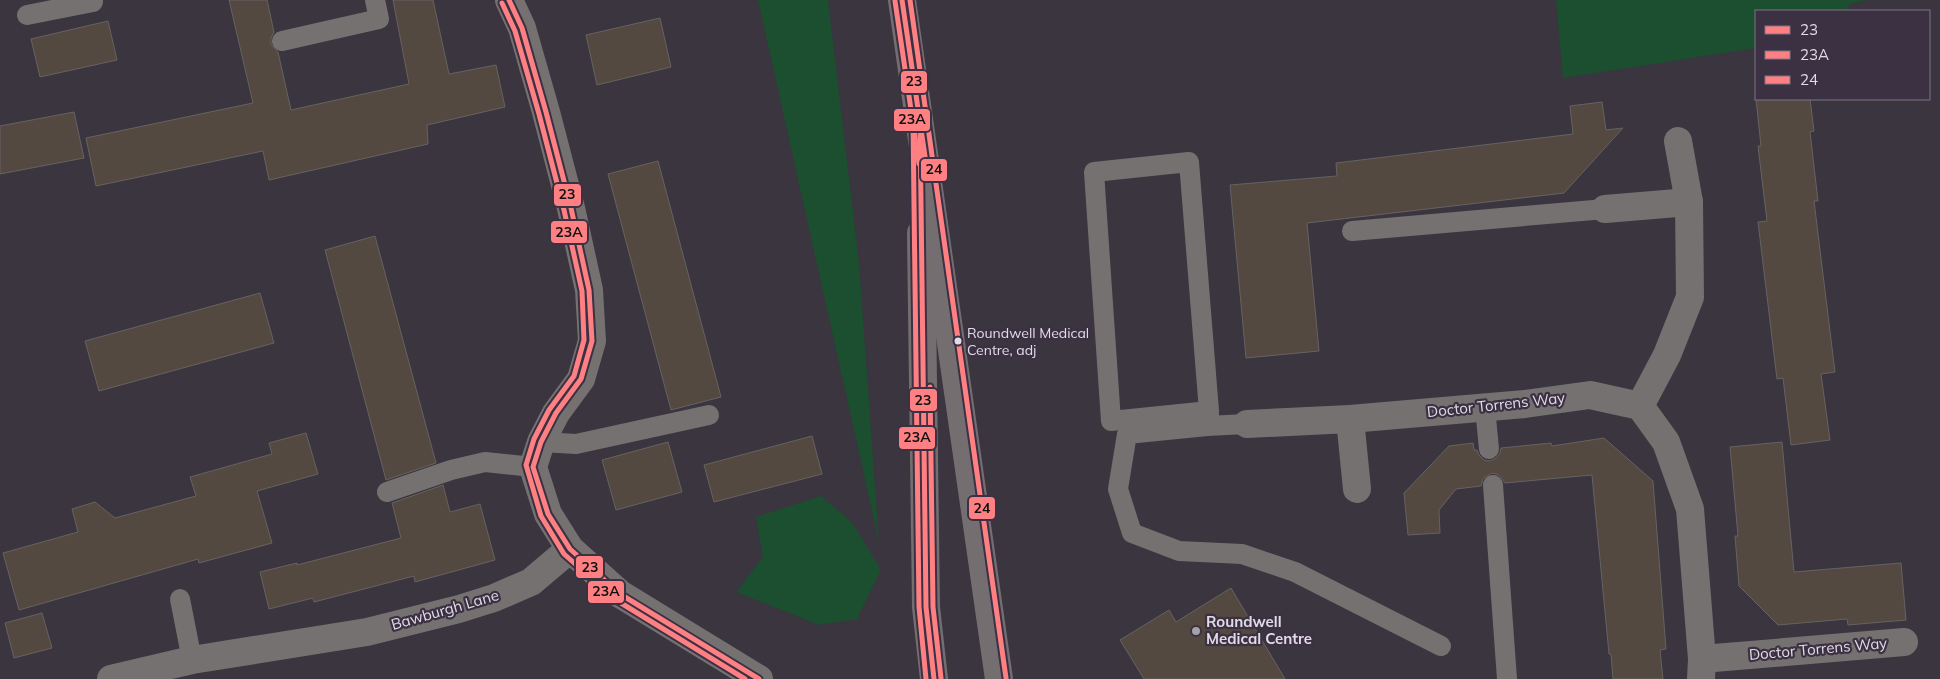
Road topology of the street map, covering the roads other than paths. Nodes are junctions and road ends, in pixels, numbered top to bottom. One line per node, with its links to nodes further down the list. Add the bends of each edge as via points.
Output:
1 (93, 0): 5 (lane)
2 (375, 0): 6 (lane, via 379,19)
3 (509, 0): 19 (street, via 522,28 546,112 589,290 592,341 580,379 556,413)
4 (902, 0): 7 (highway)
5 (27, 15)
6 (282, 42)
7 (920, 121): 31 (highway, via 926,607); 32 (highway)
8 (1678, 141): 9 (street)
9 (1689, 202): 10 (street); 12 (street, via 1690,297 1667,354)
10 (1605, 209): 11 (lane)
11 (1352, 231)
12 (1640, 406): 13 (street, Doctor Torrens Way, via 1590,395); 28 (street, Doctor Torrens Way, via 1666,442 1690,509)
13 (1485, 407): 16 (street, Doctor Torrens Way); 18 (lane)
14 (710, 416): 19 (lane)
15 (1208, 418): 15 (lane, via 1111,421 1094,172 1189,162); 17 (lane); 26 (lane, via 1127,434 1118,489 1132,533 1179,551 1242,554 1295,572)
16 (1350, 419): 17 (street, Doctor Torrens Way); 21 (street)
17 (1247, 424)
18 (1489, 449)
19 (537, 454): 22 (lane, via 451,470); 23 (street, via 548,514)
20 (1493, 484): 33 (lane)
21 (1357, 489)
22 (387, 492)
23 (570, 549): 27 (street, Bawburgh Lane, via 530,582 460,609 367,632); 30 (street, via 620,594)
24 (180, 600): 27 (lane)
25 (1904, 642): 28 (street, Doctor Torrens Way)
26 (1441, 646)
27 (192, 660): 29 (street, Bawburgh Lane)
28 (1702, 669)
29 (111, 679)
30 (759, 679)
31 (934, 679)
32 (999, 679)
33 (1507, 679)

